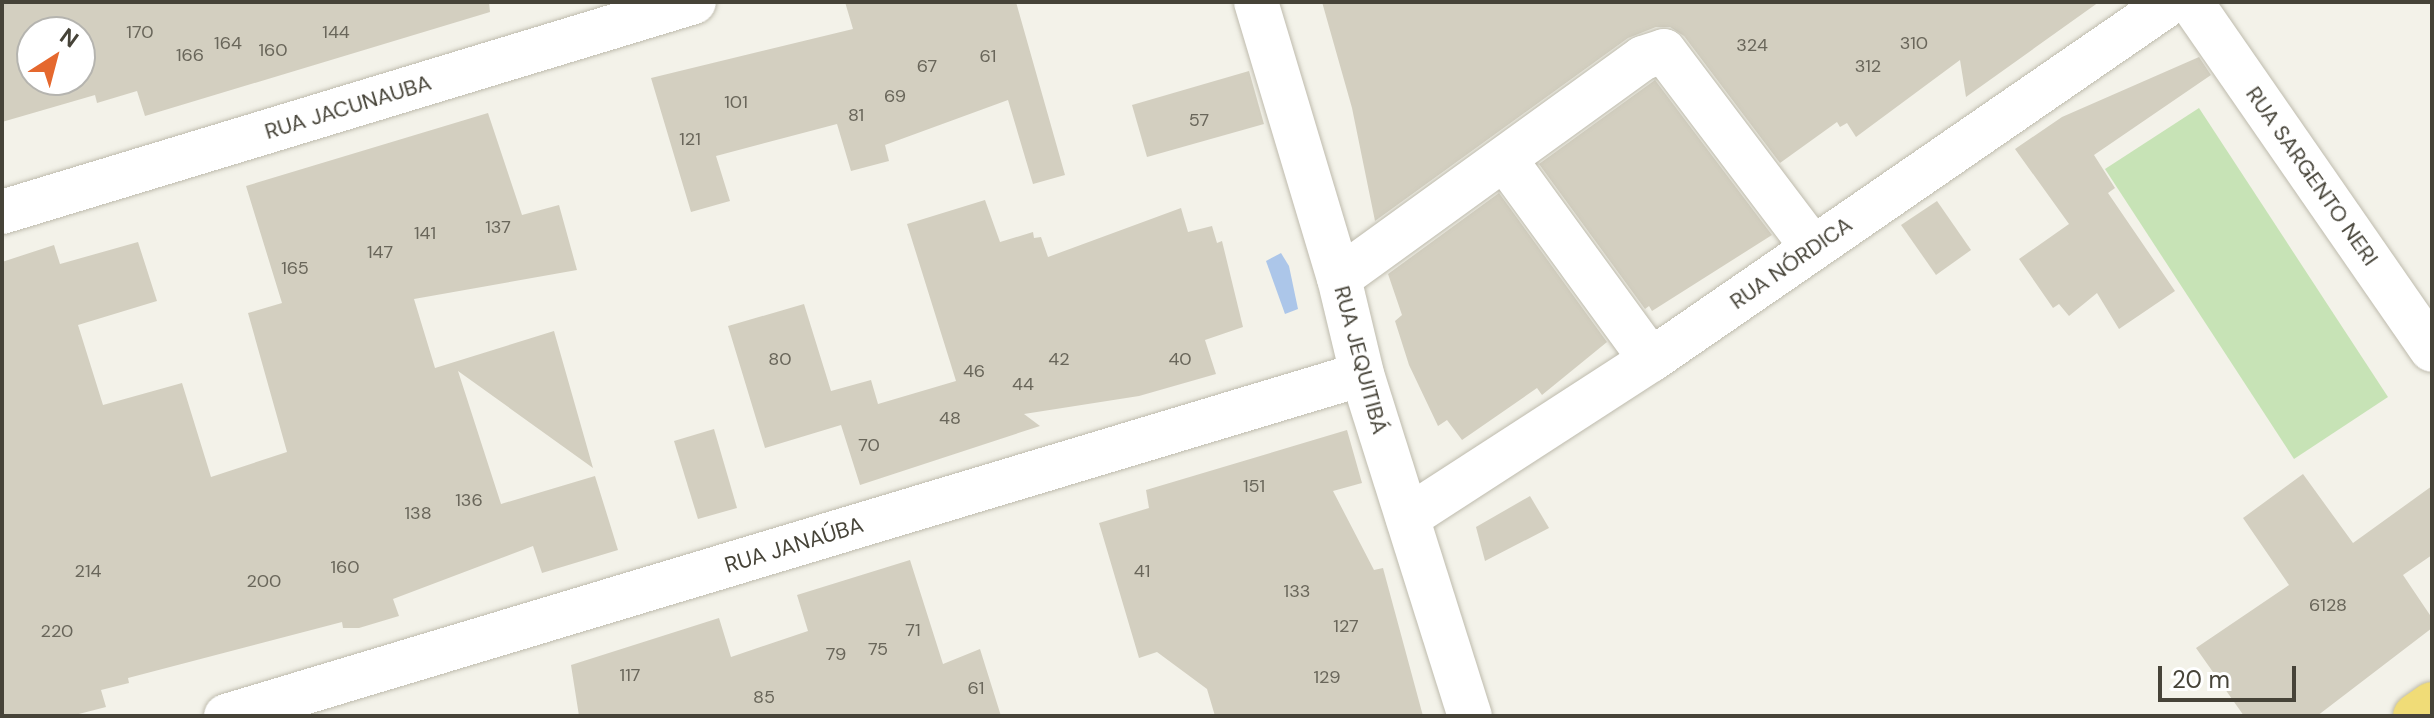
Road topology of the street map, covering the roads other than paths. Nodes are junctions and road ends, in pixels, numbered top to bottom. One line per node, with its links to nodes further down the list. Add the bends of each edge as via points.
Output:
1 (694, 2): 6 (street, RUA JACUNAUBA)
2 (1256, 2): 8 (street, RUA JEQUITIBÁ)
3 (2171, 2): 7 (street, RUA NÓRDICA)
4 (2191, 2): 9 (street, RUA SARGENTO NERI)
5 (1506, 161): 7 (street, via 1643,58 1664,51); 8 (street); 10 (street)
6 (2, 212)
7 (1813, 248): 10 (street, RUA NÓRDICA)
8 (1339, 278): 11 (street, RUA JEQUITIBÁ)
9 (2432, 350)
10 (1651, 360): 12 (street, RUA NÓRDICA)
11 (1362, 374): 12 (street, RUA JEQUITIBÁ); 14 (street, RUA JANAÚBA)
12 (1408, 517): 15 (street, RUA JEQUITIBÁ)
13 (2432, 704): 16 (highway)
14 (226, 716)
15 (1470, 716)
16 (2415, 716)

